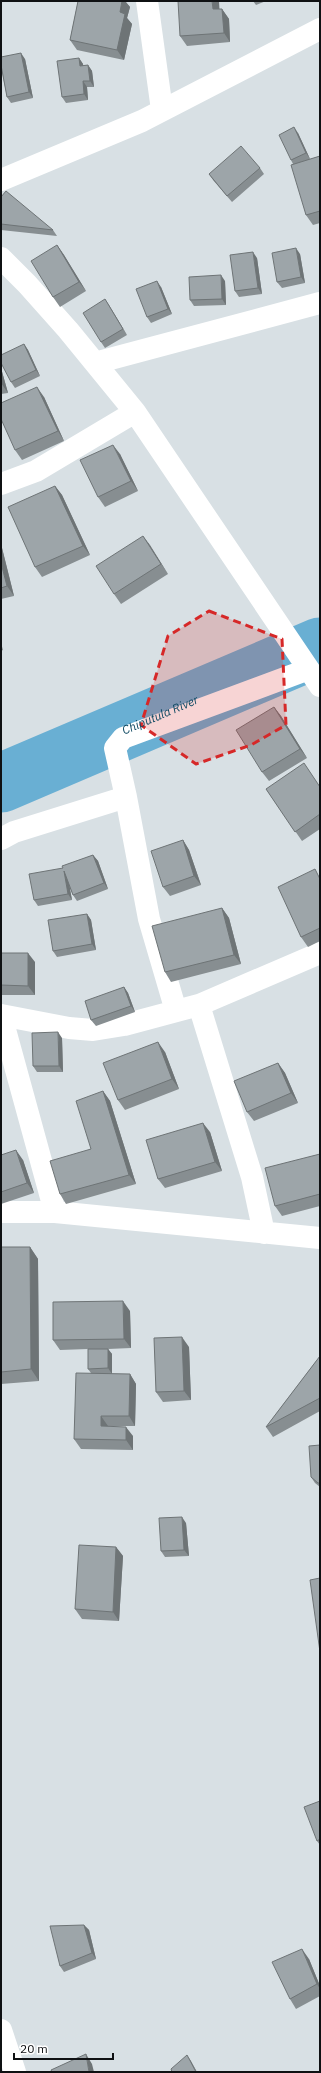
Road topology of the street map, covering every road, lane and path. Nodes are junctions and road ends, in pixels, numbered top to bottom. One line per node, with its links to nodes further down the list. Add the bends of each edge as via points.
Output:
1 (147, 1): 3 (street)
2 (320, 29): 3 (street)
3 (162, 110): 4 (street, via 142,121)
4 (1, 180)
5 (1, 258): 7 (street, via 27,284)
6 (320, 303): 7 (street)
7 (95, 363): 8 (street)
8 (135, 412): 9 (street, via 36,471); 10 (street)
9 (1, 484)
10 (311, 672): 11 (street, via 123,738 115,748)
11 (126, 797): 12 (street, via 14,832); 15 (street, via 149,919)
12 (1, 839)
13 (320, 953): 14 (street)
14 (199, 1005): 15 (street); 19 (street, via 252,1177)
15 (176, 1011): 16 (street, via 124,1025 93,1030)
16 (1, 1015): 18 (street)
17 (1, 1212): 18 (street)
18 (54, 1212): 19 (street)
19 (264, 1233): 20 (street)
20 (320, 1238)
21 (1, 2030): 22 (street)
22 (15, 2072)

